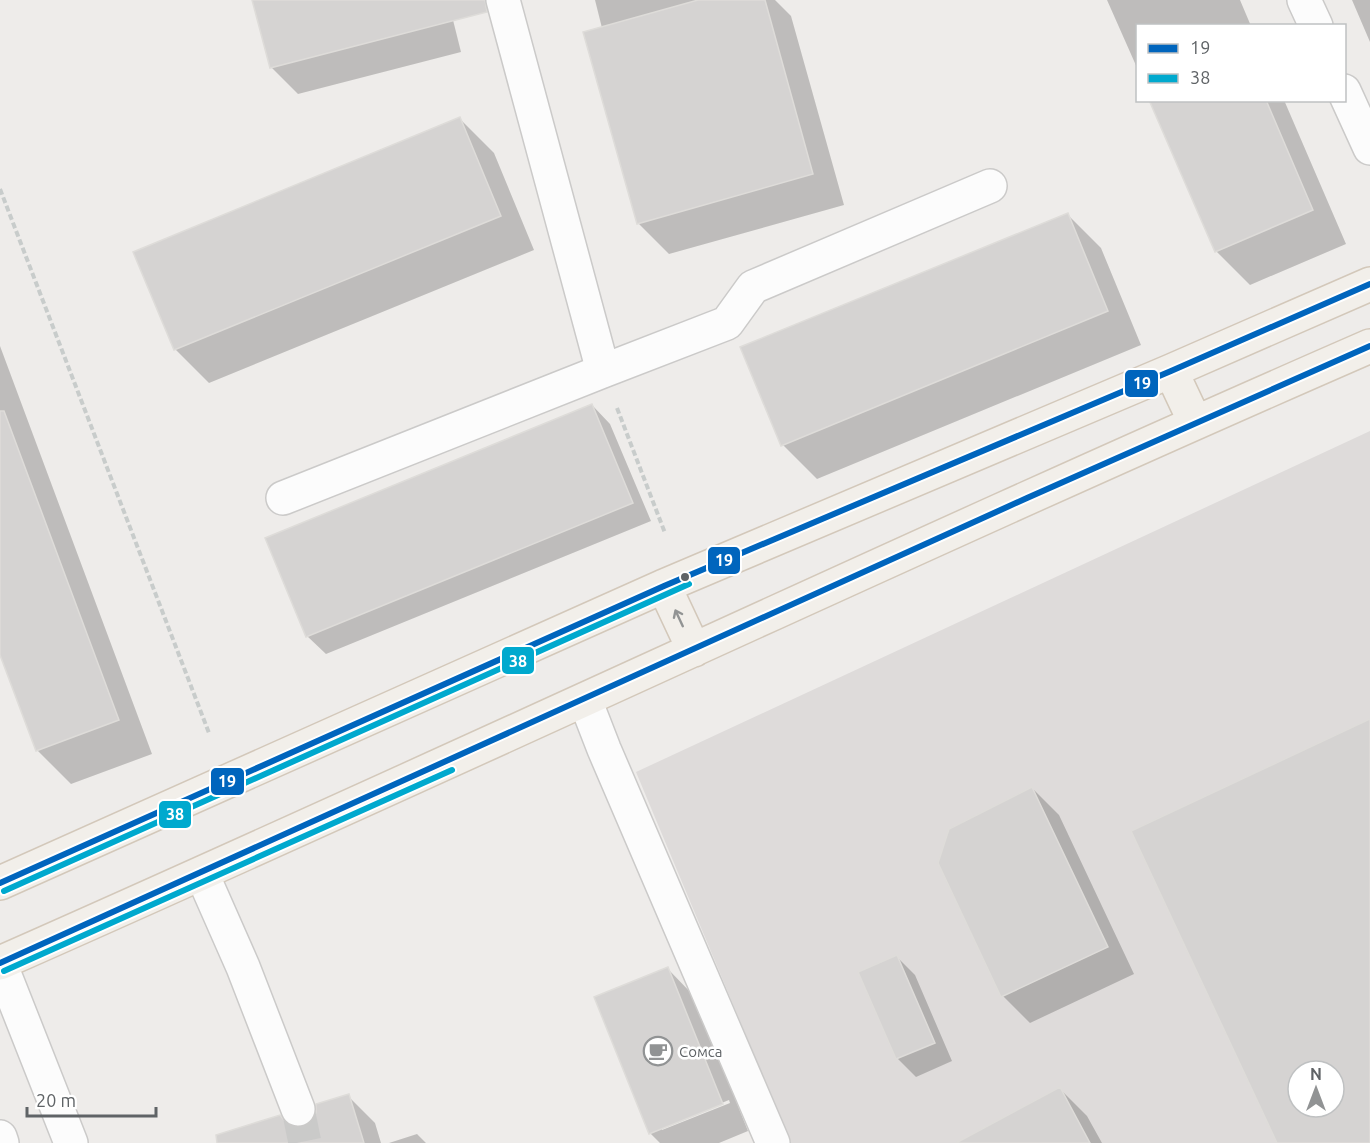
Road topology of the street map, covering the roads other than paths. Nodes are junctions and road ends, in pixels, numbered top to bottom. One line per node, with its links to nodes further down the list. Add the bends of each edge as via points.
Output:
1 (503, 0): 9 (street)
2 (1304, 0): 3 (street)
3 (1315, 24)
4 (1346, 95): 5 (street)
5 (1370, 148)
6 (990, 186): 9 (street, via 753,287 727,323)
7 (1370, 284): 10 (main road)
8 (1370, 346): 11 (main road)
9 (603, 371): 12 (street)
10 (1171, 371): 11 (main road); 13 (main road)
11 (1195, 422): 14 (main road)
12 (283, 498)
13 (664, 586): 14 (main road, one-way to 13); 17 (main road)
14 (694, 650): 15 (main road)
15 (585, 700): 16 (main road); 23 (street)
16 (202, 874): 18 (main road); 19 (street)
17 (0, 883)
18 (0, 963): 22 (street)
19 (298, 1109)
20 (0, 1137): 21 (street)
21 (2, 1143)
22 (71, 1143)
23 (773, 1143)

